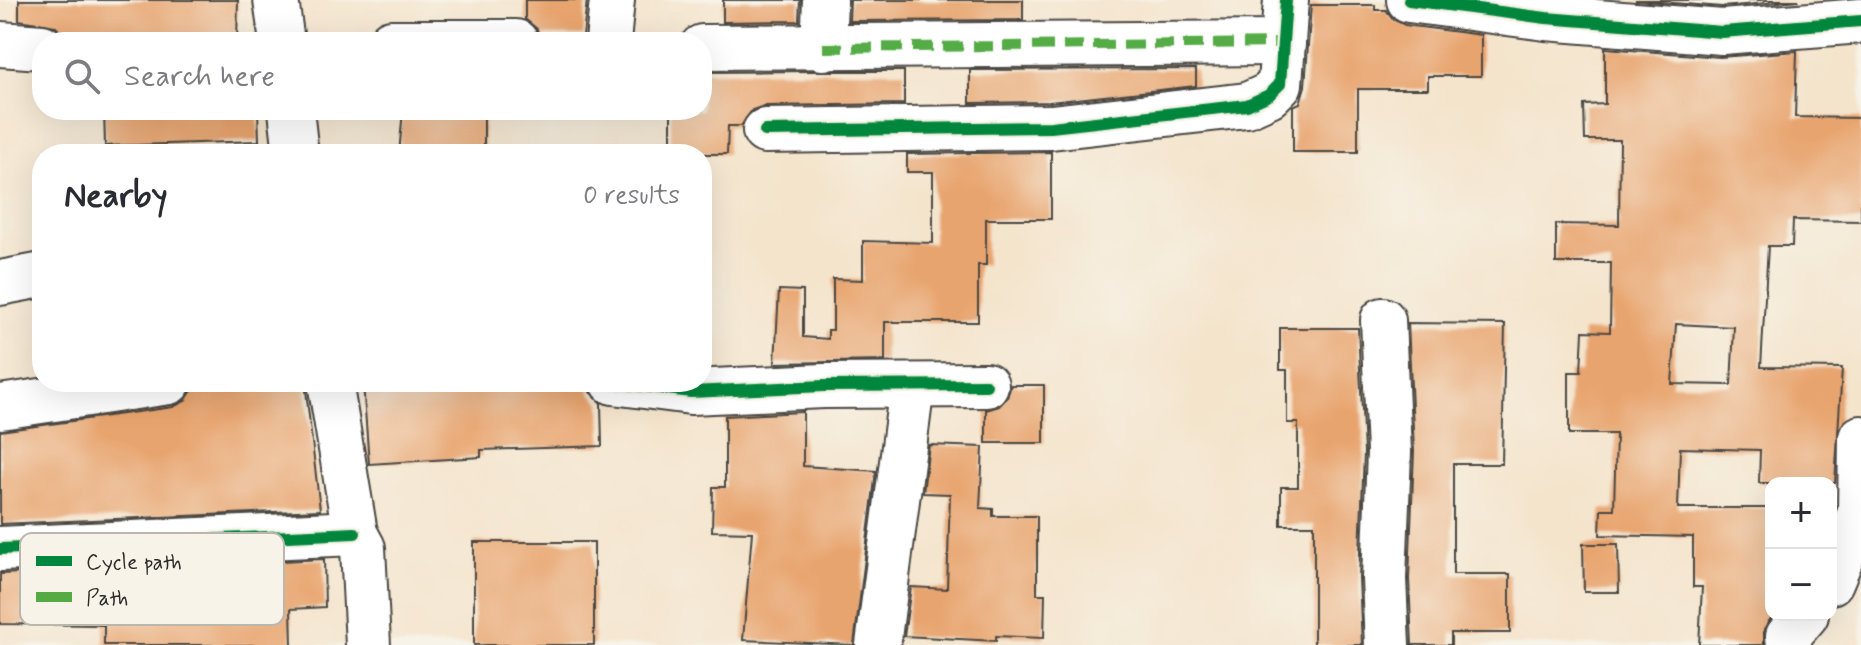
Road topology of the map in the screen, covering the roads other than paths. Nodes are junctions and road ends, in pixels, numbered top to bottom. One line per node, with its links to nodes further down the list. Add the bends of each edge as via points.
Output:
1 (276, 0): 8 (street)
2 (612, 0): 9 (street)
3 (825, 0): 14 (street)
4 (1286, 0): 10 (street)
5 (1409, 0): 6 (street)
6 (1545, 9): 7 (street, via 1722,32)
7 (1861, 21)
8 (281, 32)
9 (609, 32)
10 (1283, 43): 14 (street); 16 (street, via 1280,84 1247,105 1051,127)
11 (0, 44): 12 (street)
12 (32, 46)
13 (712, 47): 14 (street)
14 (823, 48)
15 (292, 120): 17 (street)
16 (765, 131)
17 (295, 144)
18 (32, 277): 19 (street)
19 (0, 283)
20 (1383, 320): 36 (street, via 1389,452)
21 (986, 385): 22 (street)
22 (912, 386): 23 (street); 35 (street)
23 (712, 391)
24 (101, 392): 26 (street)
25 (332, 392): 28 (street)
26 (0, 407)
27 (1861, 438): 32 (street, via 1860,513)
28 (355, 533): 29 (street); 34 (street, via 363,548)
29 (284, 536)
30 (20, 548): 31 (street)
31 (0, 549)
32 (1837, 568)
33 (1801, 621): 37 (street, via 1788,636)
34 (368, 645)
35 (878, 645)
36 (1387, 645)
37 (1789, 645)

